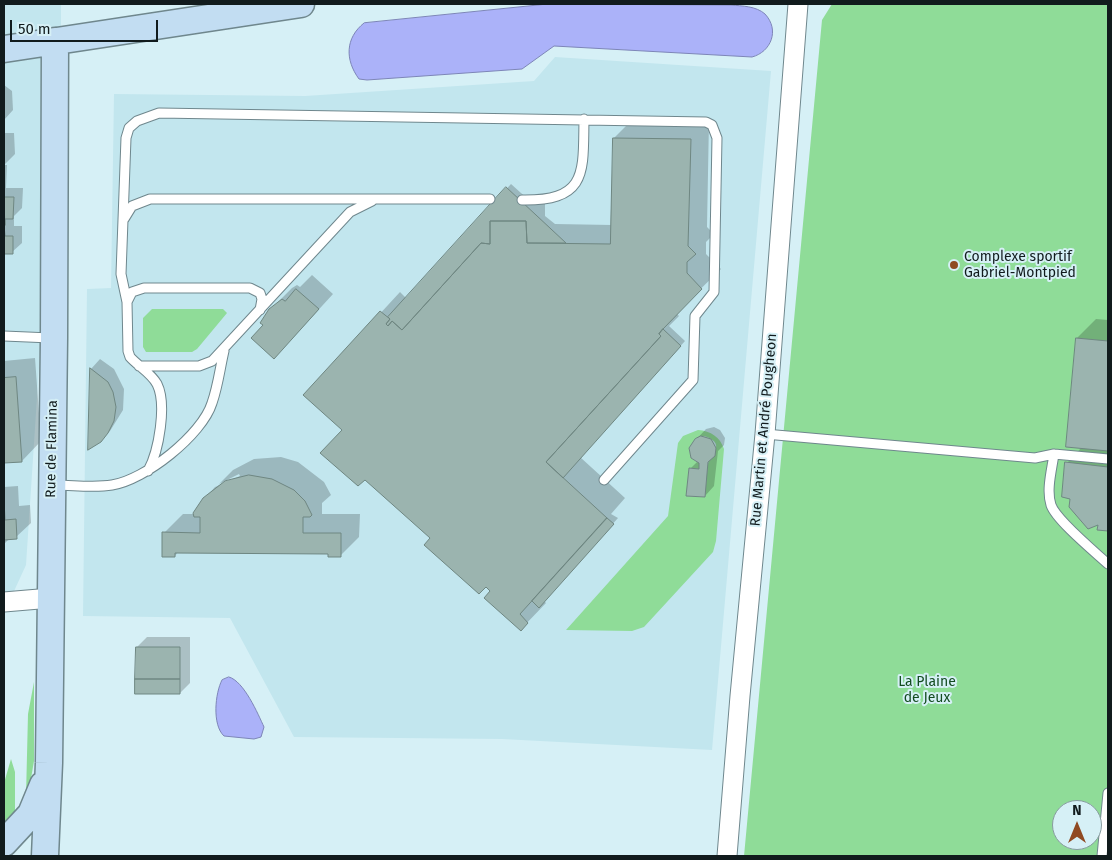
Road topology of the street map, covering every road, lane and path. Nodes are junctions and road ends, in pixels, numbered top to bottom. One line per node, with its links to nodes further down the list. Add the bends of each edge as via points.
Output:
1 (301, 4): 3 (street)
2 (798, 4): 16 (street, Rue Martin et André Pougheon)
3 (55, 41): 4 (street); 13 (street, Rue de Flamina)
4 (4, 49)
5 (584, 119): 8 (lane, via 583,169 577,182 568,192 555,198); 9 (lane, via 159,113 129,128); 20 (lane, via 699,121 712,125 717,138 714,292 695,316 692,380)
6 (384, 198): 7 (lane); 9 (lane, via 150,200 132,206); 11 (lane, via 350,212)
7 (490, 200)
8 (522, 200)
9 (123, 224): 10 (lane, via 121,274)
10 (127, 302): 11 (lane, via 132,292 144,288 250,288 260,294 262,304); 15 (lane, via 128,351)
11 (259, 312): 14 (lane)
12 (4, 336): 13 (lane)
13 (54, 338): 21 (street, Rue de Flamina)
14 (224, 350): 15 (lane, via 206,365); 19 (lane, via 208,413 171,456)
15 (139, 366): 19 (lane, via 156,383 161,400 157,453)
16 (765, 434): 17 (lane, via 1034,458); 29 (street, Rue Martin et André Pougheon)
17 (1054, 454): 18 (lane); 22 (lane, via 1051,504 1058,516)
18 (1108, 459)
19 (148, 471): 21 (lane, via 113,485)
20 (604, 480)
21 (52, 484): 23 (street, Rue de Flamina)
22 (1108, 564)
23 (51, 598): 24 (street); 25 (street, Rue de Flamina)
24 (4, 602)
25 (49, 763): 27 (street, via 31,814); 28 (street, Rue de Flamina)
26 (1108, 793): 30 (lane)
27 (4, 843)
28 (45, 856)
29 (727, 856)
30 (1102, 856)

